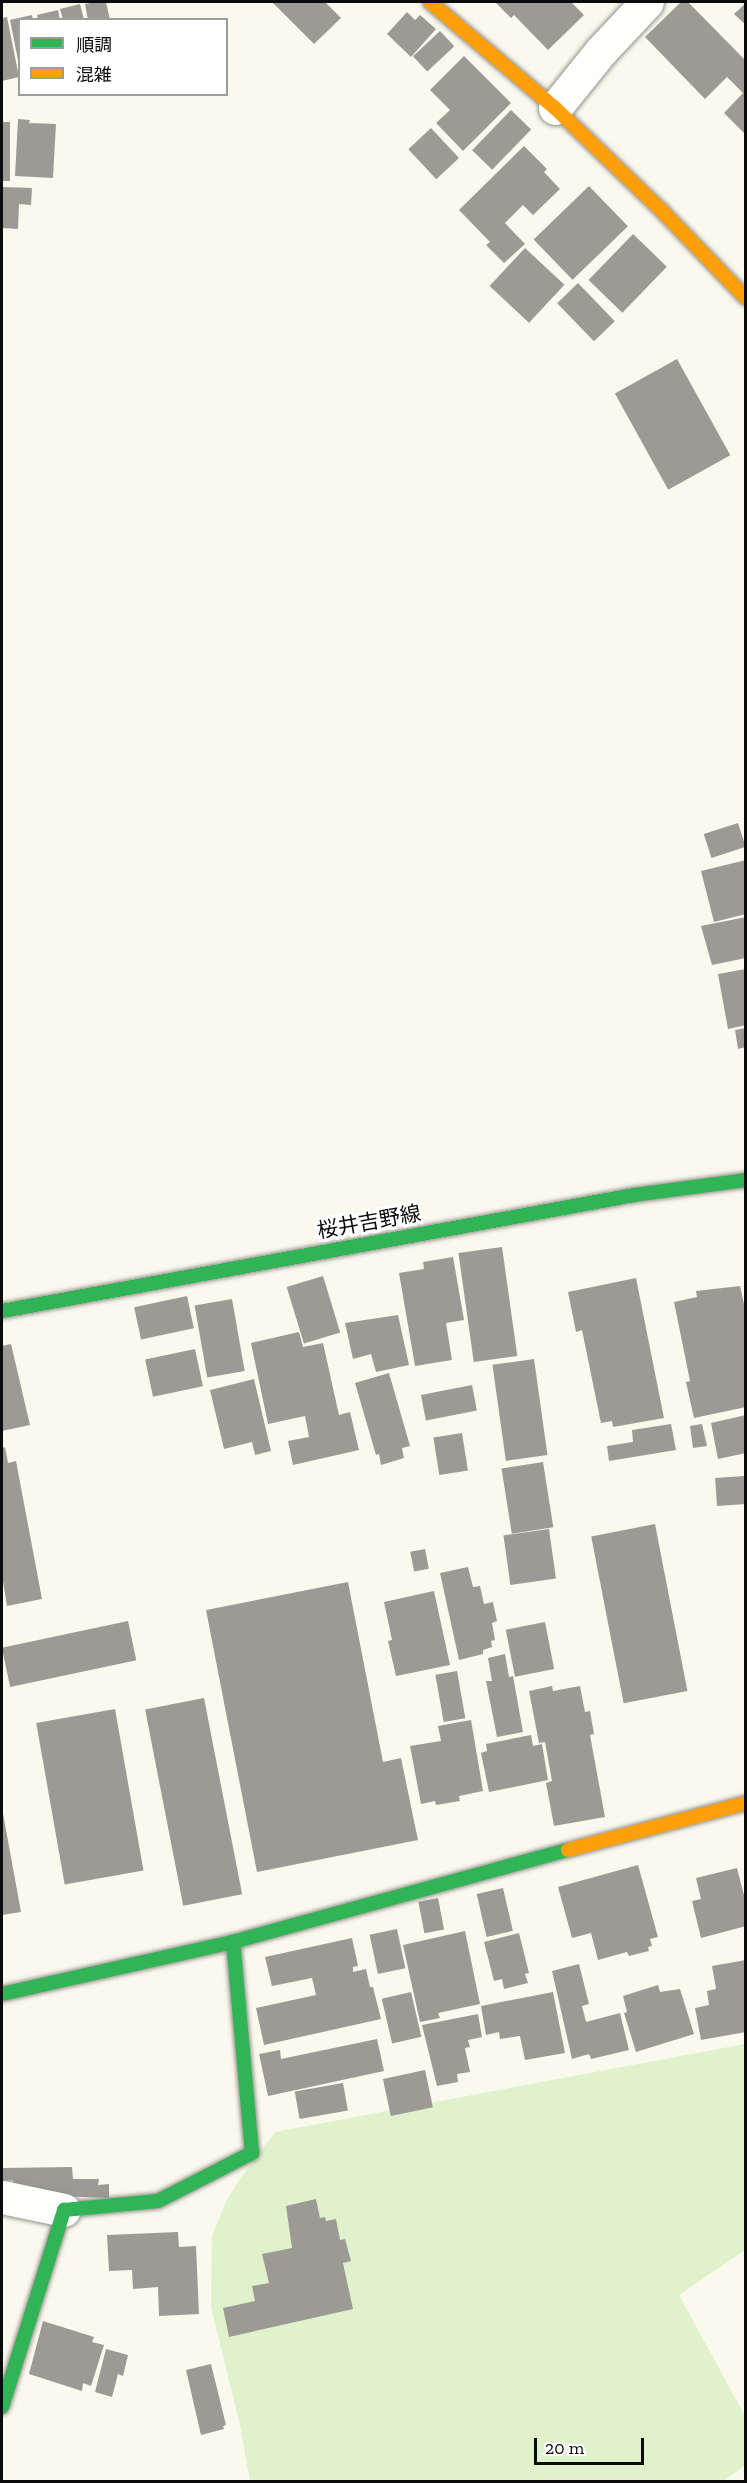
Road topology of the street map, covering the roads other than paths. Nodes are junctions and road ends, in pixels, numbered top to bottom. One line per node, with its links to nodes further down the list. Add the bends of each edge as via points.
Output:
1 (430, 2): 3 (street)
2 (647, 2): 3 (street)
3 (555, 108): 4 (street)
4 (746, 298)
5 (746, 1180): 6 (street, 桜井吉野線, via 634,1195)
6 (2, 1311)
7 (746, 1803): 8 (street)
8 (233, 1942): 9 (street); 11 (street, via 252,2153 158,2201)
9 (2, 1994)
10 (2, 2197): 11 (street)
11 (64, 2210): 12 (street)
12 (2, 2407)

